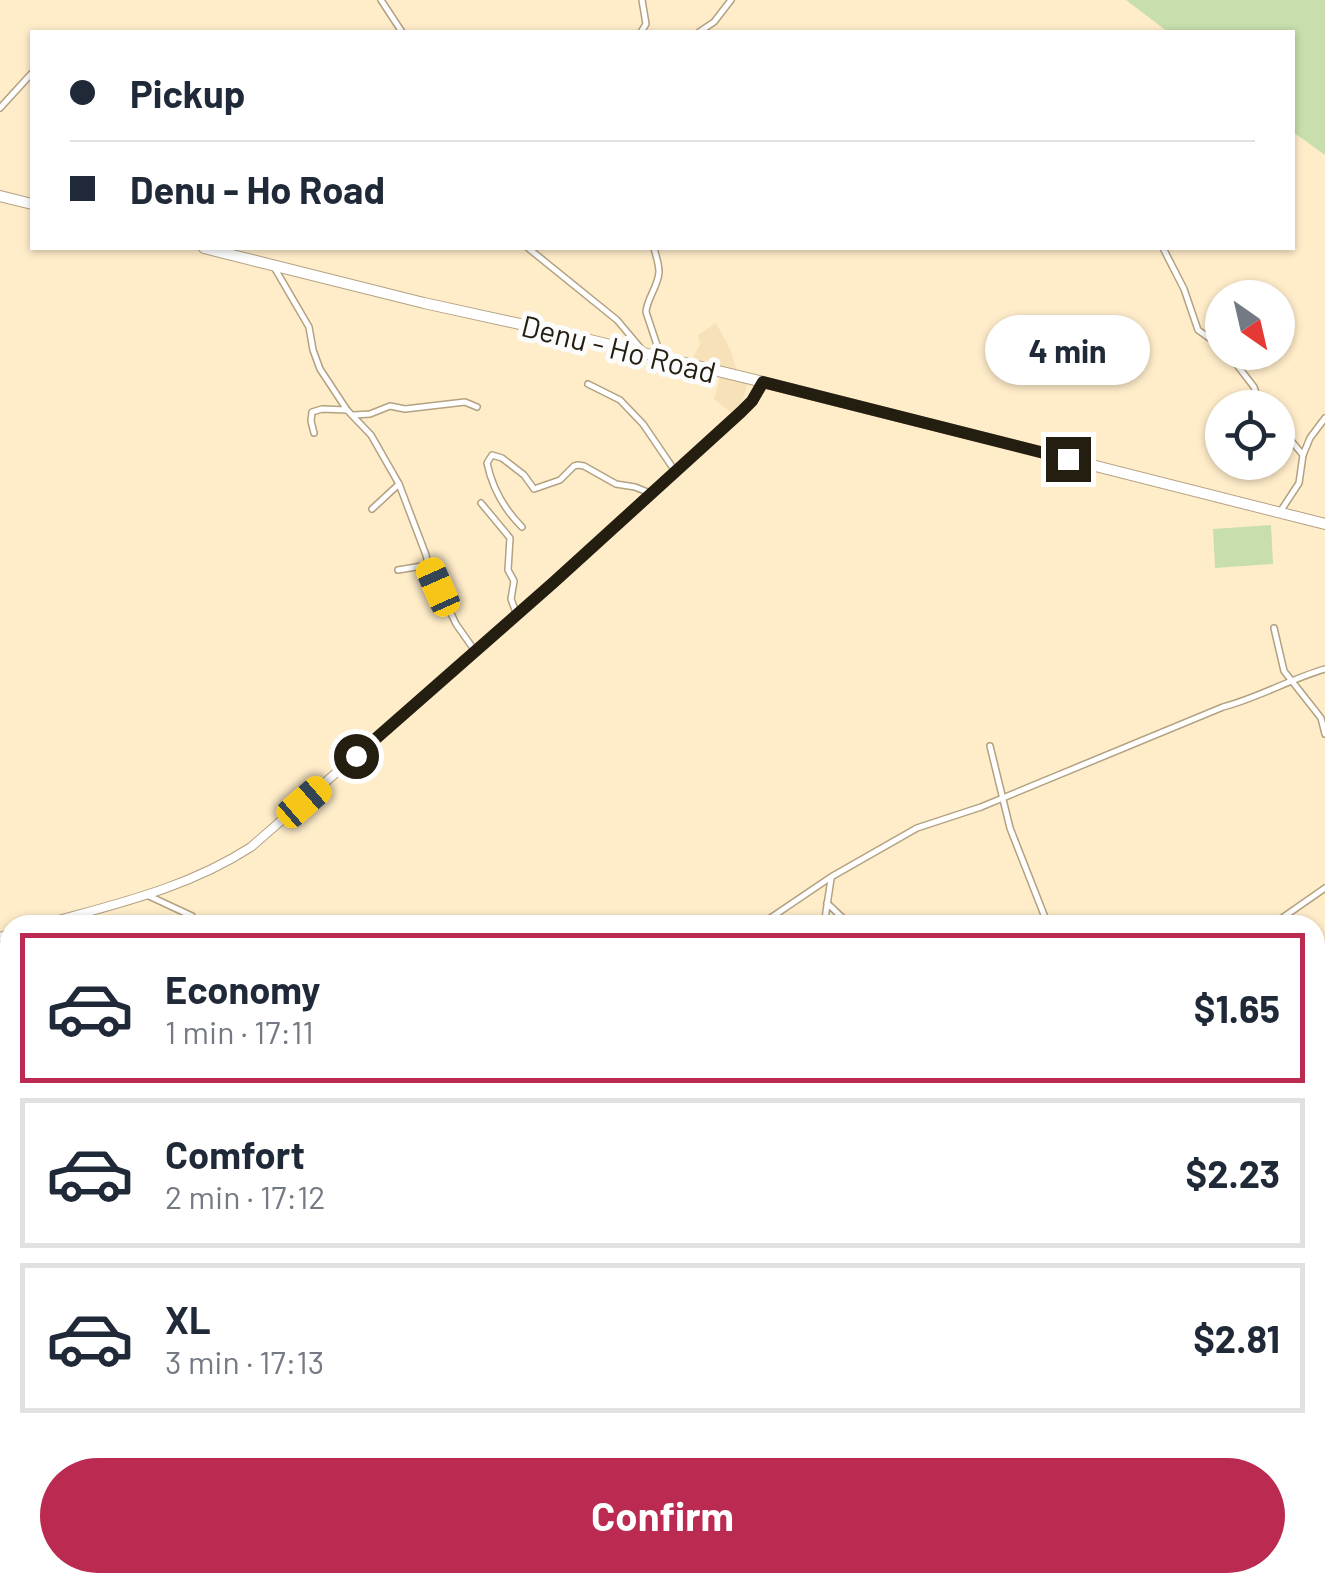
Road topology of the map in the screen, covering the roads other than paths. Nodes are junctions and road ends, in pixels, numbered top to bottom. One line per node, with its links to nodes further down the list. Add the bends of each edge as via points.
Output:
1 (380, 0): 4 (street)
2 (642, 0): 5 (street)
3 (731, 0): 6 (street)
4 (401, 30)
5 (643, 30)
6 (701, 30)
7 (30, 75): 8 (street)
8 (0, 108)
9 (0, 196): 10 (main road)
10 (30, 204)
11 (213, 250): 15 (main road, Denu - Ho Road)
12 (530, 250): 17 (street, via 617,320)
13 (654, 250): 18 (street, via 659,269 646,312)
14 (1164, 250): 16 (street)
15 (273, 264): 17 (main road, Denu - Ho Road); 22 (street, via 309,327 320,369)
16 (1205, 335)
17 (646, 354): 18 (main road, Denu - Ho Road)
18 (662, 358): 19 (main road, Denu - Ho Road)
19 (763, 382): 27 (street, via 752,401); 32 (main road, Denu - Ho Road)
20 (588, 384): 27 (street, via 620,400)
21 (477, 406): 22 (street)
22 (348, 412): 24 (street, via 312,412); 28 (street, via 371,435)
23 (1325, 418): 26 (street)
24 (314, 434)
25 (1295, 445): 26 (street)
26 (1304, 455): 32 (street, via 1299,483)
27 (674, 471): 29 (street)
28 (399, 484): 31 (street); 35 (street)
29 (650, 493): 34 (street, via 584,466 534,489 494,454 487,463 493,486); 37 (street)
30 (482, 503): 37 (street, via 510,538)
31 (372, 508)
32 (1280, 512): 33 (main road, Denu - Ho Road)
33 (1325, 524)
34 (522, 528)
35 (428, 565): 36 (street); 39 (street)
36 (398, 570)
37 (517, 615): 39 (street)
38 (1274, 628): 41 (street)
39 (475, 651): 47 (street, via 251,847 208,873)
40 (1325, 669): 41 (street)
41 (1292, 680): 42 (street); 44 (street)
42 (1325, 734)
43 (990, 746): 44 (street)
44 (1002, 798): 45 (street, via 917,828); 54 (street)
45 (831, 878): 48 (street); 51 (street)
46 (1325, 888): 55 (street)
47 (146, 895): 49 (street); 50 (street)
48 (826, 903): 52 (street); 53 (street)
49 (76, 915)
50 (190, 915)
51 (775, 915)
52 (825, 915)
53 (839, 915)
54 (1044, 915)
55 (1286, 915)

